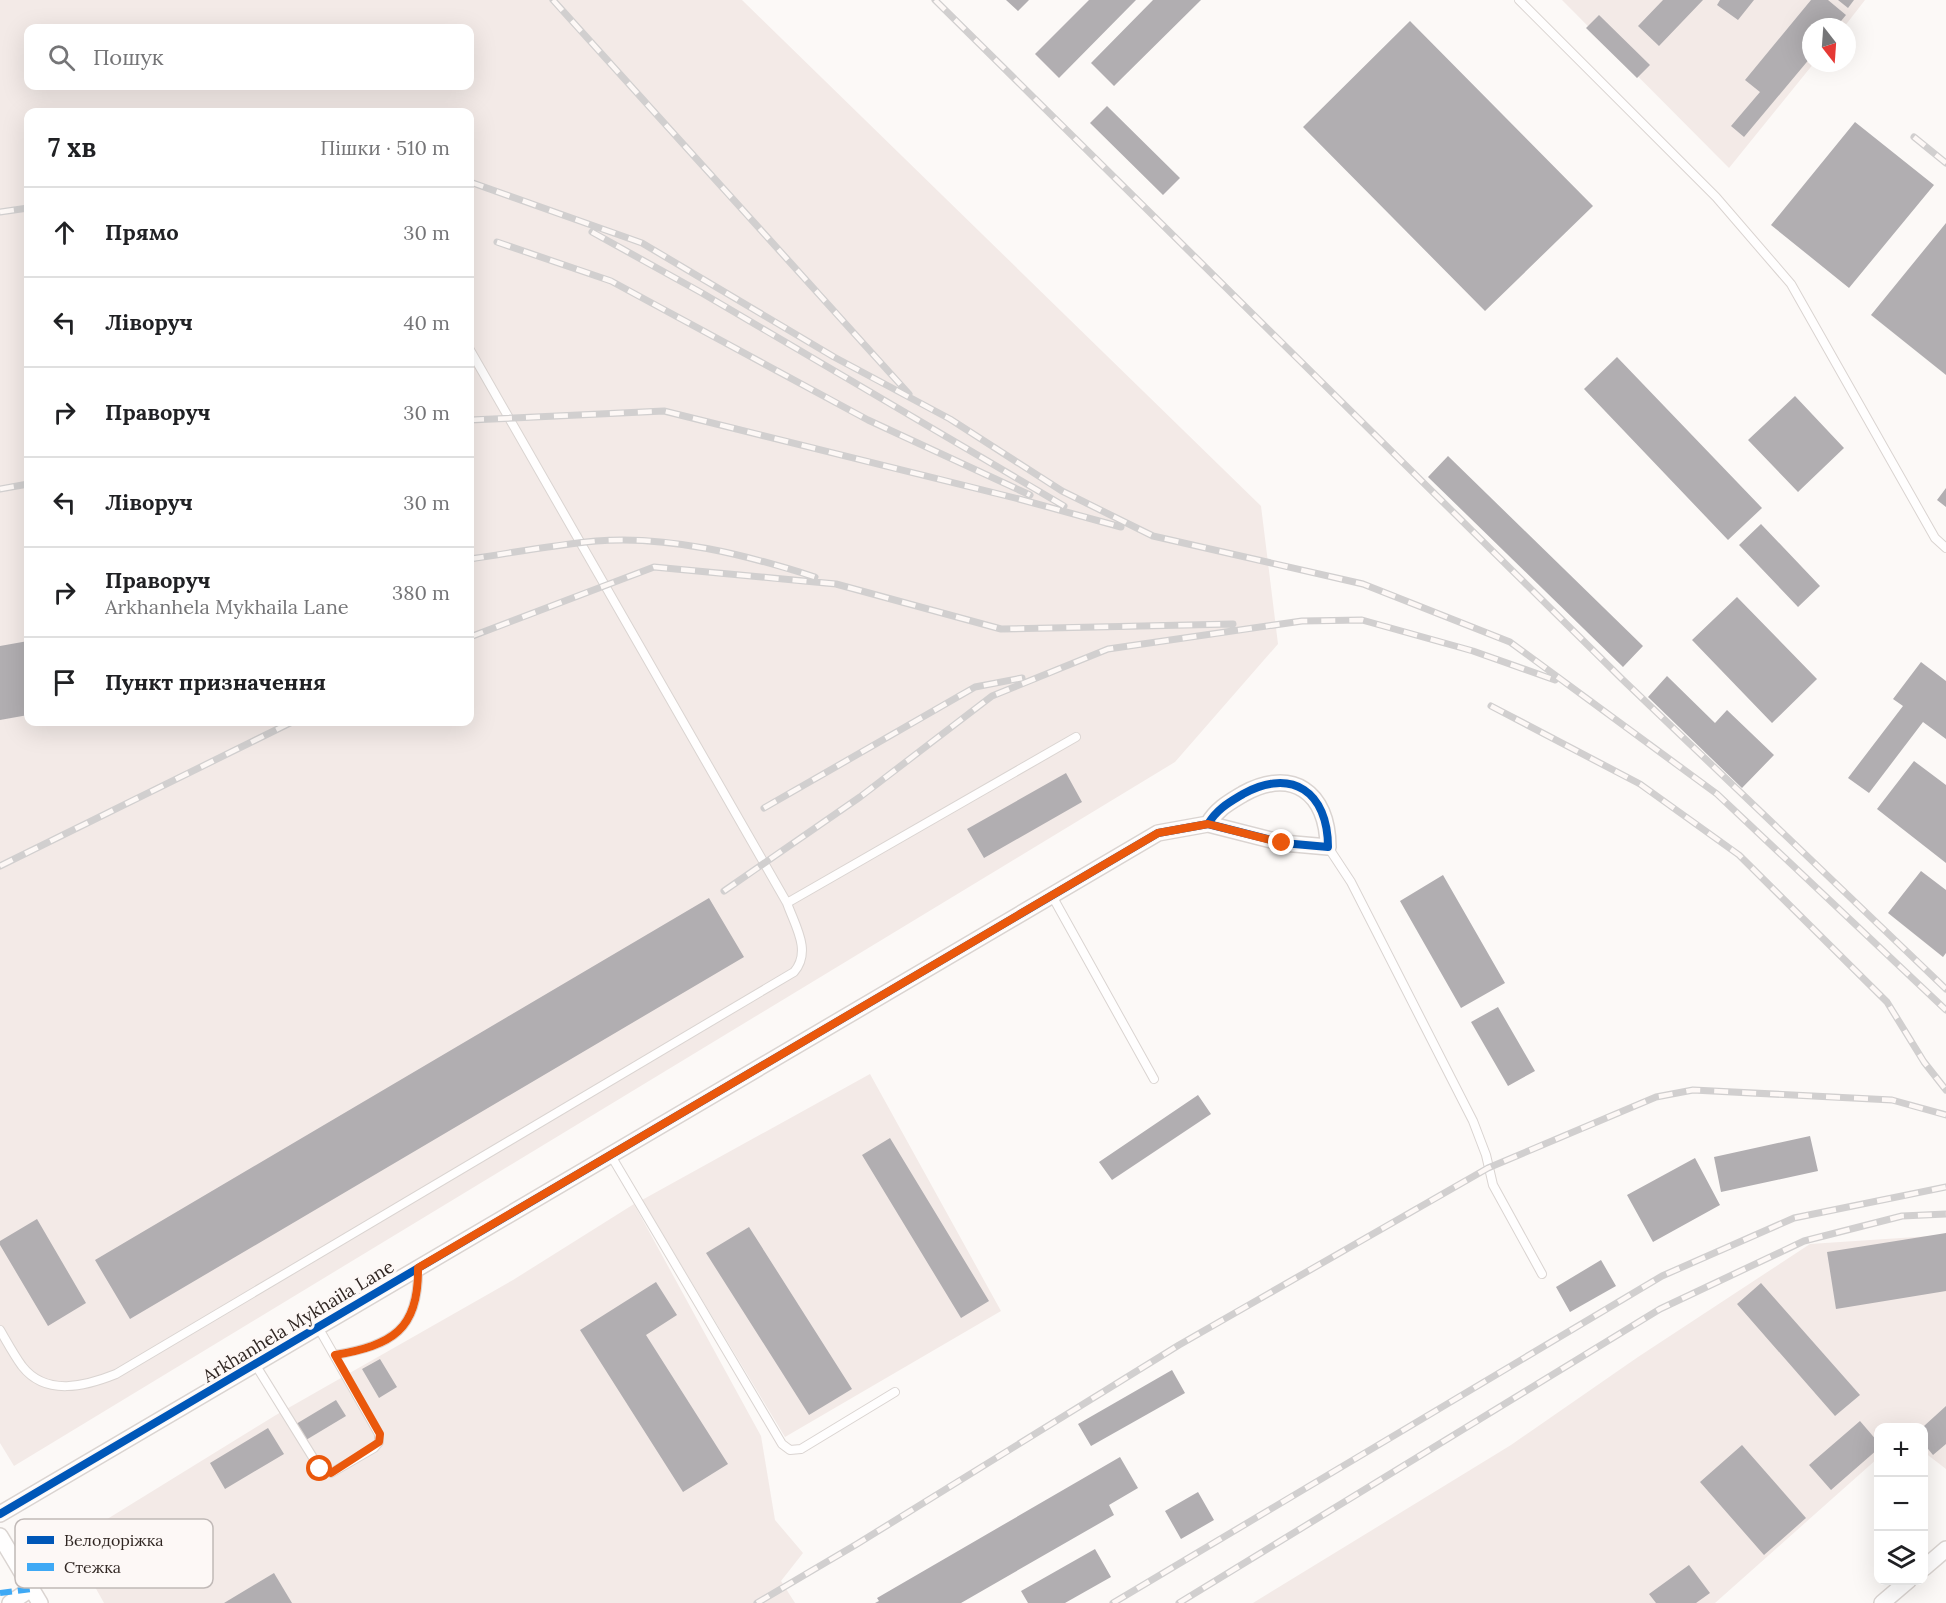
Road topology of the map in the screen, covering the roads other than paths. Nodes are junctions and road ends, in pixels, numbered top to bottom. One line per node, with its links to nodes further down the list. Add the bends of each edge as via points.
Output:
1 (1519, 0): 3 (lane, via 1716,197 1791,284 1935,538)
2 (474, 357): 8 (lane)
3 (1946, 548)
4 (1076, 737): 8 (lane)
5 (1208, 824): 6 (street, Arkhanhela Mykhaila Lane, via 1282,843); 6 (street, via 1221,806 1260,785 1296,784 1312,795 1324,818); 7 (street, Arkhanhela Mykhaila Lane, via 1158,833)
6 (1328, 847): 12 (lane, via 1351,882 1473,1120 1493,1185)
7 (1052, 894): 9 (lane); 10 (street, Arkhanhela Mykhaila Lane)
8 (787, 903): 14 (lane, via 803,949 802,962 794,972 116,1374 68,1388 43,1382 23,1368)
9 (1154, 1079)
10 (610, 1154): 11 (street, Arkhanhela Mykhaila Lane); 17 (lane, via 782,1444 790,1450 801,1449)
11 (418, 1268): 13 (street, Arkhanhela Mykhaila Lane); 15 (lane, via 416,1303 402,1329 388,1341)
12 (1542, 1274)
13 (318, 1327): 15 (lane); 16 (street, Arkhanhela Mykhaila Lane)
14 (0, 1330)
15 (335, 1355): 16 (lane, via 380,1434 374,1448 331,1473 320,1469)
16 (255, 1364): 18 (street, Arkhanhela Mykhaila Lane)
17 (895, 1392)
18 (0, 1514)
19 (0, 1536): 21 (street)
20 (1946, 1549): 22 (street)
21 (15, 1562)
22 (1928, 1564)
23 (1904, 1585): 27 (street)
24 (31, 1589): 25 (street); 26 (street)
25 (10, 1603)
26 (40, 1603)
27 (1882, 1603)

